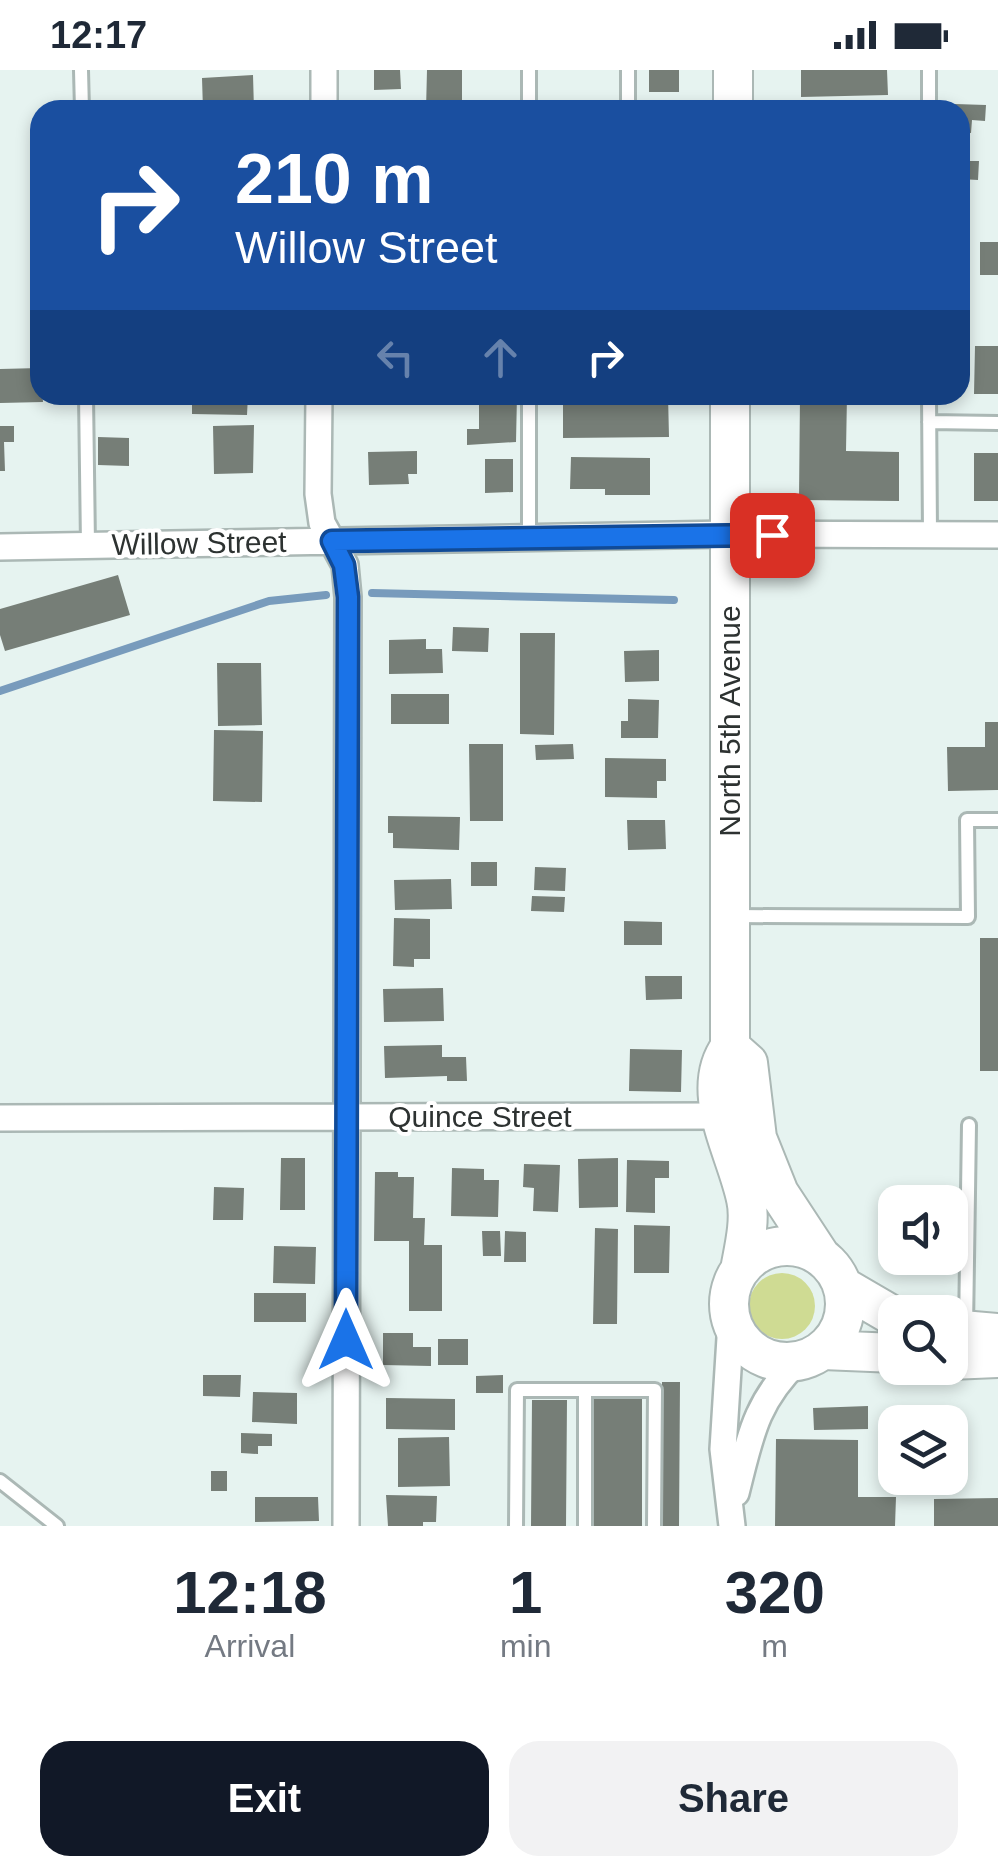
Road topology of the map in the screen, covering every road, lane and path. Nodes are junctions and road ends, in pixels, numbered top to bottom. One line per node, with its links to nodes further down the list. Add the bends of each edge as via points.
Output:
1 (81, 70): 7 (lane)
2 (324, 70): 8 (street)
3 (529, 70): 9 (lane)
4 (628, 70): 10 (lane)
5 (733, 70): 11 (main road)
6 (928, 70): 12 (lane)
7 (82, 100)
8 (324, 100)
9 (529, 100)
10 (628, 100)
11 (733, 100)
12 (929, 100)
13 (86, 405): 25 (lane)
14 (319, 405): 24 (street, via 318,494)
15 (529, 405): 23 (lane)
16 (730, 405): 20 (main road, North 5th Avenue)
17 (929, 405): 18 (lane)
18 (930, 422): 19 (lane); 21 (lane)
19 (998, 423)
20 (729, 534): 21 (street, Willow Street); 23 (street, Willow Street); 28 (main road, North 5th Avenue)
21 (930, 534): 22 (street, Willow Street)
22 (998, 534)
23 (529, 538): 24 (street, Willow Street)
24 (332, 541): 25 (street, Willow Street); 30 (street, via 348,597)
25 (88, 545): 26 (street, Willow Street)
26 (0, 547)
27 (998, 820): 28 (lane, via 967,820 968,917)
28 (730, 916): 29 (main road, North 5th Avenue)
29 (730, 1047): 31 (main road, North 5th Avenue, via 717,1064); 35 (main road, North 5th Avenue, via 748,1063 757,1138 778,1190)
30 (346, 1116): 31 (street, Quince Street); 32 (street, Quince Street); 47 (street)
31 (720, 1116): 34 (main road, North 5th Avenue, via 748,1203)
32 (0, 1118)
33 (969, 1125): 36 (lane)
34 (740, 1270): 35 (main road, via 753,1257 787,1246 804,1249); 38 (main road, via 729,1304)
35 (832, 1271): 37 (main road); 41 (main road, via 846,1303 843,1321)
36 (967, 1295)
37 (878, 1305)
38 (732, 1322): 41 (main road, via 750,1349 781,1362); 45 (street, via 723,1449)
39 (968, 1339): 42 (main road)
40 (878, 1354): 41 (main road)
41 (811, 1356): 45 (street, via 775,1383 761,1406)
42 (998, 1358)
43 (585, 1390): 48 (lane, via 517,1390); 49 (lane); 50 (lane, via 654,1390)
44 (0, 1481): 46 (lane)
45 (732, 1517)
46 (57, 1526)
47 (346, 1526)
48 (516, 1526)
49 (585, 1526)
50 (654, 1526)

